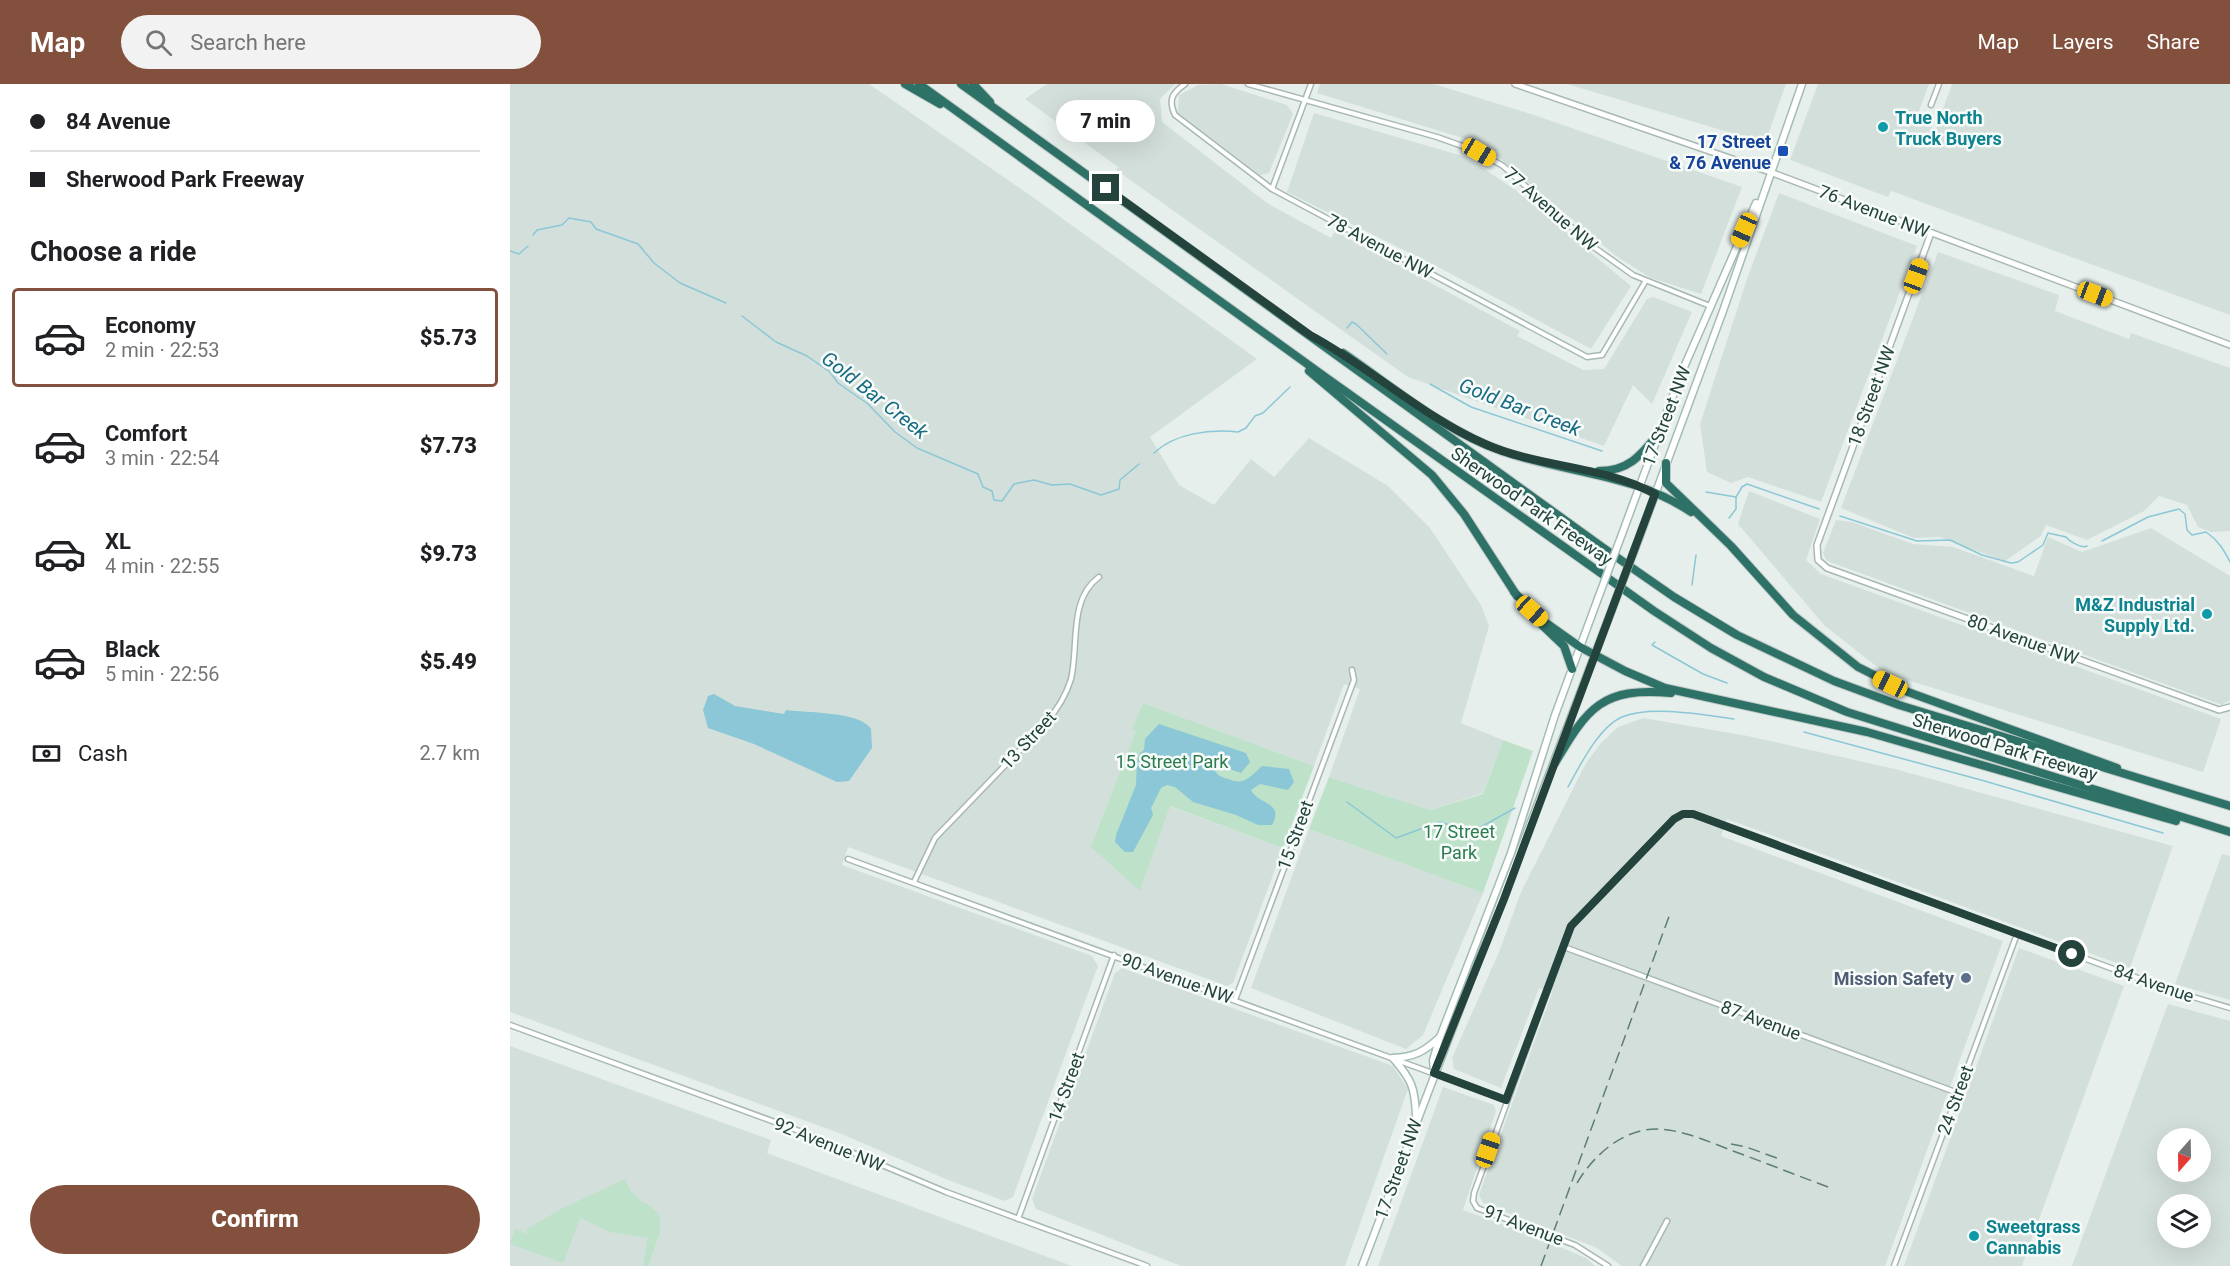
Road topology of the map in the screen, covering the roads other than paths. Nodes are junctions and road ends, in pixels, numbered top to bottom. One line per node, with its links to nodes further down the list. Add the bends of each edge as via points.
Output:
1 (905, 84): 14 (highway)
2 (919, 84): 14 (highway, Sherwood Park Freeway)
3 (961, 84): 13 (highway, Sherwood Park Freeway)
4 (973, 84): 13 (highway)
5 (1185, 84): 16 (street, 78 Avenue NW, via 1173,93 1175,115)
6 (1248, 84): 11 (street, 77 Avenue NW)
7 (1311, 84): 11 (street)
8 (1515, 84): 15 (street, 76 Avenue NW)
9 (1802, 84): 15 (main road, 17 Street NW)
10 (1939, 84): 12 (street)
11 (1306, 98): 16 (street); 18 (street, 77 Avenue NW, via 1479,152 1503,166 1595,248)
12 (1931, 105)
13 (994, 108): 20 (highway, Sherwood Park Freeway)
14 (953, 109): 22 (highway, Sherwood Park Freeway)
15 (1770, 172): 17 (street, 76 Avenue NW); 19 (main road, 17 Street NW); 24 (main road, 17 Street NW)
16 (1272, 189): 18 (street, 78 Avenue NW, via 1587,357 1597,357 1604,351)
17 (1931, 233): 21 (street, 76 Avenue NW); 29 (street, 18 Street NW, via 1817,545)
18 (1645, 282): 19 (street, 77 Avenue NW)
19 (1710, 306): 23 (main road, 17 Street NW)
20 (1310, 335): 25 (highway, via 1482,443 1518,456); 39 (highway, Sherwood Park Freeway, via 1631,567 1747,640 1867,694)
21 (2230, 345)
22 (1289, 350): 31 (highway, via 1324,385 1432,476 1464,514); 41 (highway, Sherwood Park Freeway, via 1654,611 1764,676 1858,716)
23 (1659, 433): 25 (highway, via 1642,455 1627,466 1607,471); 26 (main road, 17 Street NW)
24 (1666, 463): 27 (main road, 17 Street NW); 28 (highway, via 1666,483)
25 (1570, 467): 26 (highway)
26 (1640, 485): 27 (highway); 32 (main road, 17 Street NW, bridge)
27 (1655, 494): 28 (highway); 33 (main road, 17 Street NW, bridge)
28 (1705, 521): 39 (highway, via 1793,615 1858,668 1908,692 2111,765)
29 (1818, 560): 37 (street, 80 Avenue NW, via 1827,568 2219,710)
30 (1099, 577): 43 (street, 13 Street, via 1088,589 1077,620 1072,672 1061,703 935,838)
31 (1514, 592): 32 (highway, via 1542,620); 34 (highway, via 1564,646)
32 (1580, 647): 33 (highway); 34 (main road, 17 Street NW)
33 (1595, 655): 36 (highway, via 1638,677); 38 (main road, 17 Street NW)
34 (1572, 669): 50 (main road, 17 Street NW, via 1511,853)
35 (1352, 670): 47 (street, 15 Street, via 1354,680)
36 (1687, 695): 38 (highway, via 1636,692 1607,700 1582,719); 41 (highway, via 1867,732)
37 (2230, 707)
38 (1555, 763): 52 (main road, 17 Street NW)
39 (2136, 778): 40 (highway, Sherwood Park Freeway)
40 (2230, 806)
41 (2230, 833)
42 (848, 860): 43 (street, 90 Avenue NW)
43 (914, 882): 46 (street, 90 Avenue NW)
44 (2017, 934): 45 (street, 84 Avenue, via 1693,814 1683,814 1575,921); 48 (street, 84 Avenue); 53 (street, 24 Street)
45 (1564, 947): 53 (street, 87 Avenue); 54 (street)
46 (1113, 955): 47 (street, 90 Avenue NW); 56 (street, 14 Street)
47 (1235, 1000): 51 (street, 90 Avenue NW)
48 (2230, 1008)
49 (510, 1025): 56 (street, 92 Avenue NW, via 813,1136)
50 (1440, 1037): 51 (main road, via 1424,1052); 52 (main road, 17 Street NW, via 1433,1060)
51 (1393, 1058): 52 (street, 90 Avenue NW); 55 (main road, via 1414,1089)
52 (1434, 1073): 54 (street, 90 Avenue NW); 55 (main road, 17 Street NW)
53 (1958, 1093): 62 (street, 24 Street)
54 (1506, 1100): 60 (street, 91 Avenue, via 1473,1201 1477,1208 1575,1245)
55 (1416, 1119): 59 (main road, 17 Street NW)
56 (1018, 1219): 58 (street, 92 Avenue NW)
57 (1668, 1221): 61 (street)
58 (1148, 1266)
59 (1362, 1266)
60 (1608, 1266)
61 (1643, 1266)
62 (1894, 1266)

